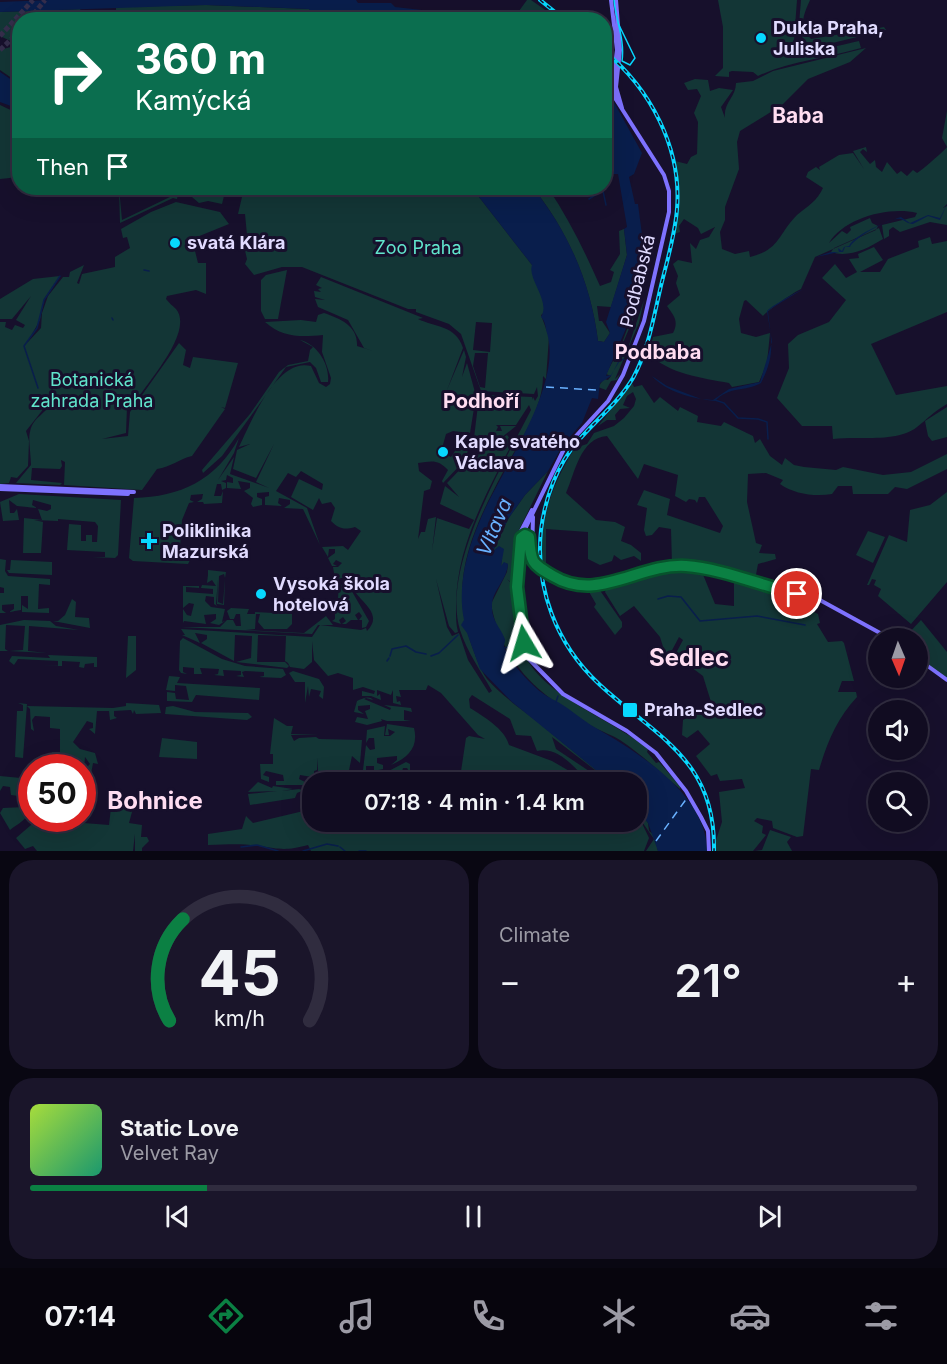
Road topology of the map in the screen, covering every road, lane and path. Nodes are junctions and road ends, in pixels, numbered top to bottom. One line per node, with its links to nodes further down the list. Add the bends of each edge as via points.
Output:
1 (611, 0): 3 (main road, Podbabská, via 617,50 613,88)
2 (616, 0): 3 (main road, Podbabská, via 620,50 616,84)
3 (623, 111): 7 (main road, Podbabská, via 666,178 669,212 643,323 623,375 608,401 564,449)
4 (0, 487): 5 (main road); 6 (main road)
5 (134, 492)
6 (128, 494)
7 (536, 505): 8 (main road, Podbabská); 10 (main road, via 521,530)
8 (533, 515): 9 (main road, Podbabská); 11 (main road)
9 (527, 532): 10 (main road, via 521,538); 11 (main road); 12 (main road)
10 (520, 548): 16 (main road, via 517,587 527,657 563,694 627,731 656,753 702,817 709,836)
11 (532, 554): 12 (main road)
12 (535, 565): 13 (main road, bridge, via 565,583 583,587 660,568 693,567 818,599)
13 (871, 628)
14 (928, 666): 15 (main road)
15 (947, 680)
16 (709, 851)

